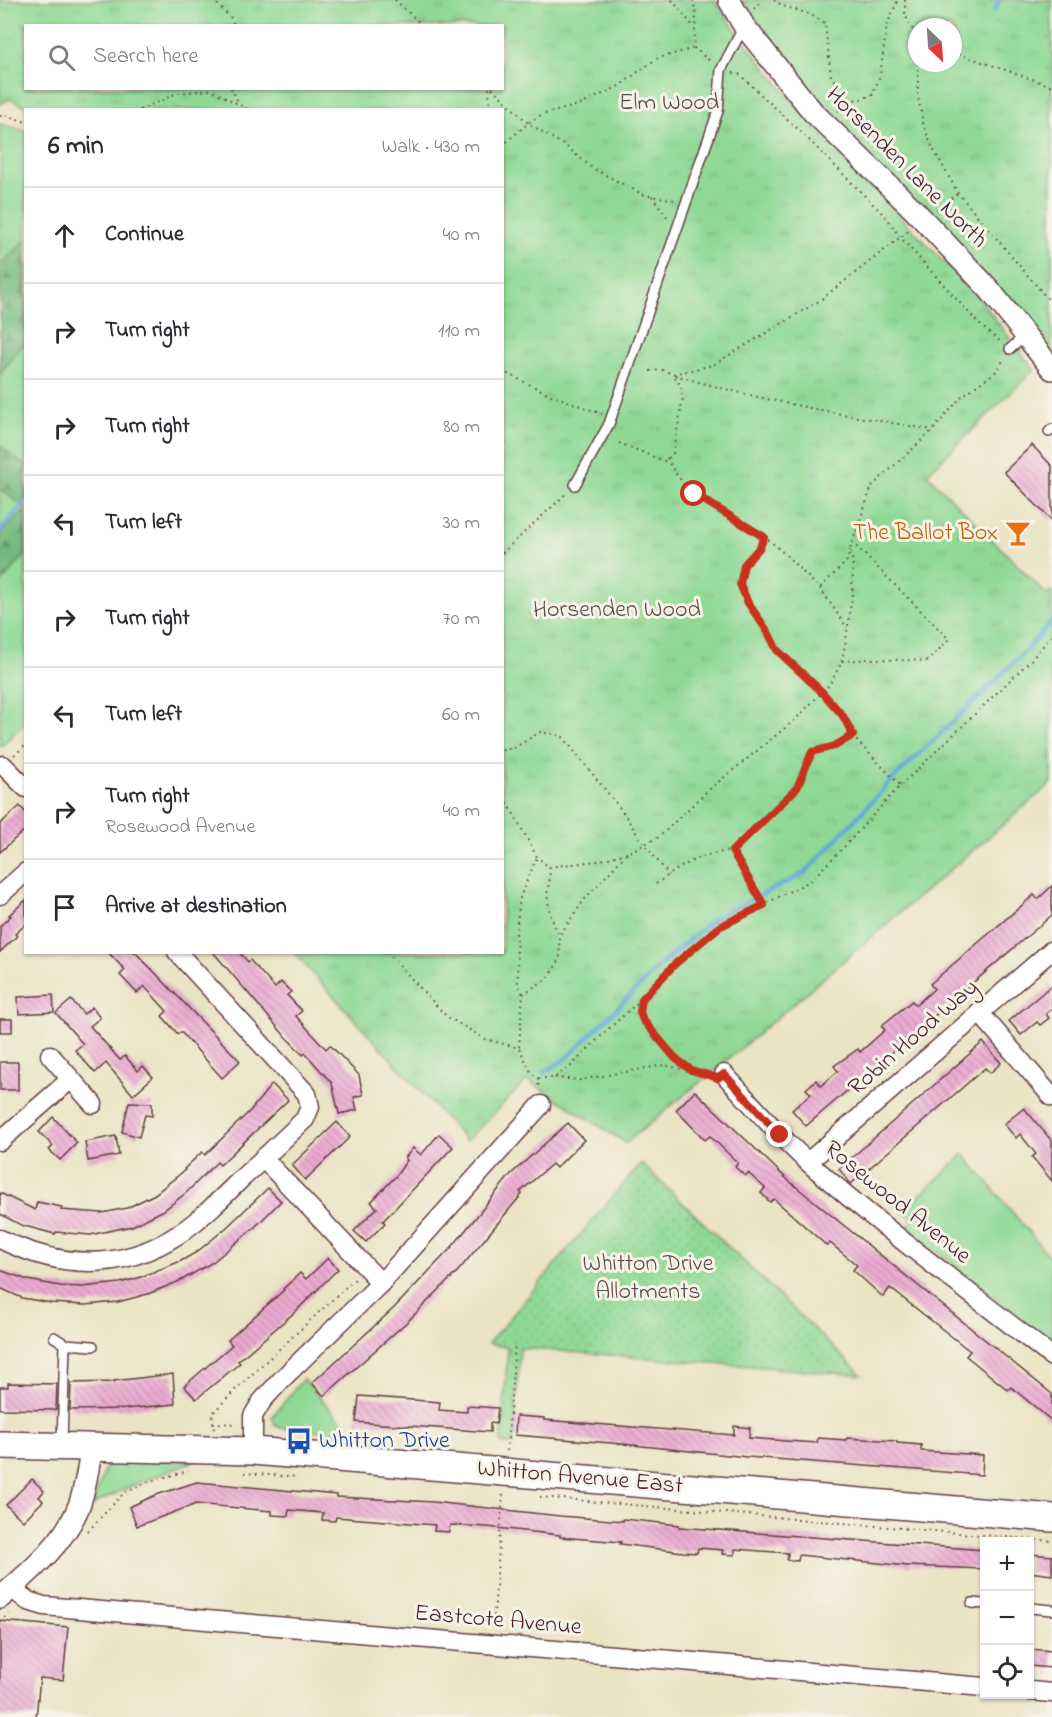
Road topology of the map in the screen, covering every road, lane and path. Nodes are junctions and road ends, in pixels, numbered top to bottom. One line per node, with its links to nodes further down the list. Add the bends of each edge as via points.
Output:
1 (213, 0): 10 (path)
2 (395, 0): 11 (path)
3 (672, 0): 13 (path)
4 (693, 0): 13 (path)
5 (729, 0): 12 (street, Horsenden Lane North)
6 (774, 0): 24 (path, via 825,23 831,76)
7 (898, 0): 24 (path, via 887,25 880,76 872,95 858,100)
8 (905, 0): 9 (path)
9 (908, 20)
10 (233, 24)
11 (421, 24)
12 (744, 26): 16 (lane); 37 (street, Horsenden Lane North, via 813,112)
13 (694, 27): 14 (path)
14 (694, 48): 16 (path); 32 (path, via 656,59 610,91)
15 (962, 55): 18 (path)
16 (721, 70): 36 (lane, via 718,111); 39 (path, via 739,74 887,218)
17 (918, 72): 34 (path, via 924,127)
18 (1052, 86)
19 (212, 90): 26 (path, via 177,93)
20 (212, 90): 25 (path)
21 (232, 90): 25 (path)
22 (490, 90): 28 (path)
23 (492, 90): 32 (path)
24 (846, 98): 29 (path)
25 (239, 104): 27 (path)
26 (144, 108)
27 (246, 108)
28 (490, 108)
29 (837, 112)
30 (0, 116): 31 (path)
31 (24, 121)
32 (528, 123): 33 (path); 35 (path, via 592,168)
33 (504, 145)
34 (958, 193): 37 (path); 40 (path)
35 (652, 196): 36 (path); 38 (path)
36 (687, 201): 38 (lane)
37 (923, 221): 39 (path); 41 (street, Horsenden Lane North, via 989,289)
38 (677, 229): 50 (lane, via 609,424)
39 (900, 237): 41 (path, via 981,326); 45 (path, via 819,301 723,360)
40 (1052, 304)
41 (1018, 342): 42 (street, Horsenden Lane North); 47 (path, via 997,371 962,396)
42 (1052, 369)
43 (650, 371): 45 (path)
44 (504, 372): 46 (path)
45 (673, 374): 47 (path, via 795,406); 49 (path, via 683,398 673,454)
46 (602, 414)
47 (933, 430): 52 (path, via 872,486)
48 (619, 443): 49 (path, via 664,461)
49 (667, 458): 51 (path, via 694,494)
50 (575, 485): 54 (path)
51 (764, 537): 55 (path); 59 (path, via 744,565 740,584 777,650)
52 (852, 543): 53 (path); 58 (path, via 949,639 928,661)
53 (850, 549): 55 (path, via 847,561); 56 (path, via 853,563)
54 (504, 551)
55 (820, 588): 56 (path)
56 (847, 629): 58 (path)
57 (1052, 635): 63 (path, via 1032,659)
58 (842, 661): 59 (path)
59 (823, 693): 60 (path); 66 (path, via 659,837)
60 (853, 735): 63 (path); 67 (path, via 835,746 812,752 797,788)
61 (504, 750): 66 (path, via 540,732 562,736)
62 (2, 766): 64 (street)
63 (900, 784): 75 (path, via 810,881)
64 (24, 786)
65 (504, 796): 69 (path)
66 (644, 843): 68 (path); 72 (path)
67 (732, 851): 72 (path, via 709,853); 75 (path)
68 (627, 853): 70 (path); 76 (path, via 585,899)
69 (537, 857): 70 (path); 80 (path, via 520,897 516,932 518,985)
70 (549, 867): 76 (path, via 547,894)
71 (24, 874): 74 (street)
72 (669, 875): 73 (path)
73 (656, 884)
74 (0, 895)
75 (763, 904): 81 (path, via 719,927 675,964)
76 (559, 936): 80 (path, via 560,959 548,978)
77 (1052, 950): 82 (street, Robin Hood Way)
78 (179, 954): 95 (street, via 307,1094 310,1107 305,1119)
79 (389, 954): 83 (path, via 446,1016 485,1039)
80 (523, 994): 83 (path)
81 (642, 999): 85 (path, via 643,1020 675,1058); 88 (path)
82 (979, 1012): 91 (street); 96 (street, Robin Hood Way)
83 (519, 1048): 87 (path)
84 (50, 1055): 89 (street)
85 (691, 1070): 86 (path, via 718,1078); 88 (path, via 664,1065 580,1080)
86 (724, 1074): 96 (street, Rosewood Avenue)
87 (538, 1078): 88 (path); 90 (path)
88 (555, 1078)
89 (71, 1079): 92 (street); 94 (street)
90 (538, 1087)
91 (1052, 1097)
92 (93, 1104)
93 (541, 1106): 99 (street)
94 (0, 1141)
95 (263, 1158): 97 (street, via 180,1233 153,1249 126,1258 99,1262 46,1258); 98 (street)
96 (808, 1162): 104 (street, Rosewood Avenue)
97 (0, 1239)
98 (367, 1268): 99 (street); 105 (path, via 233,1392 212,1414)
99 (381, 1283): 111 (street, via 262,1401 254,1416)
100 (54, 1337): 101 (lane)
101 (65, 1344): 103 (lane); 109 (lane)
102 (515, 1344): 113 (path)
103 (93, 1346)
104 (1052, 1356)
105 (213, 1422): 106 (path); 107 (path)
106 (238, 1424)
107 (215, 1432)
108 (0, 1445): 109 (main road, Whitton Avenue East)
109 (62, 1447): 110 (main road, Whitton Avenue East)
110 (92, 1448): 111 (main road, Whitton Avenue East); 119 (street, via 80,1503 65,1530 39,1563)
111 (248, 1462): 113 (main road, Whitton Avenue East); 114 (path)
112 (196, 1469): 117 (path, via 147,1482 123,1494)
113 (505, 1472): 116 (main road, Whitton Avenue East); 124 (path)
114 (301, 1477)
115 (539, 1497): 118 (path)
116 (1052, 1518)
117 (85, 1535)
118 (1052, 1541)
119 (5, 1593): 124 (street, Eastcote Avenue, via 44,1606)
120 (972, 1603): 121 (lane)
121 (980, 1604)
122 (1034, 1608): 123 (lane)
123 (1052, 1610)
124 (492, 1644): 125 (street, Eastcote Avenue)
125 (980, 1687)
126 (1034, 1691): 127 (street)
127 (1052, 1693)

